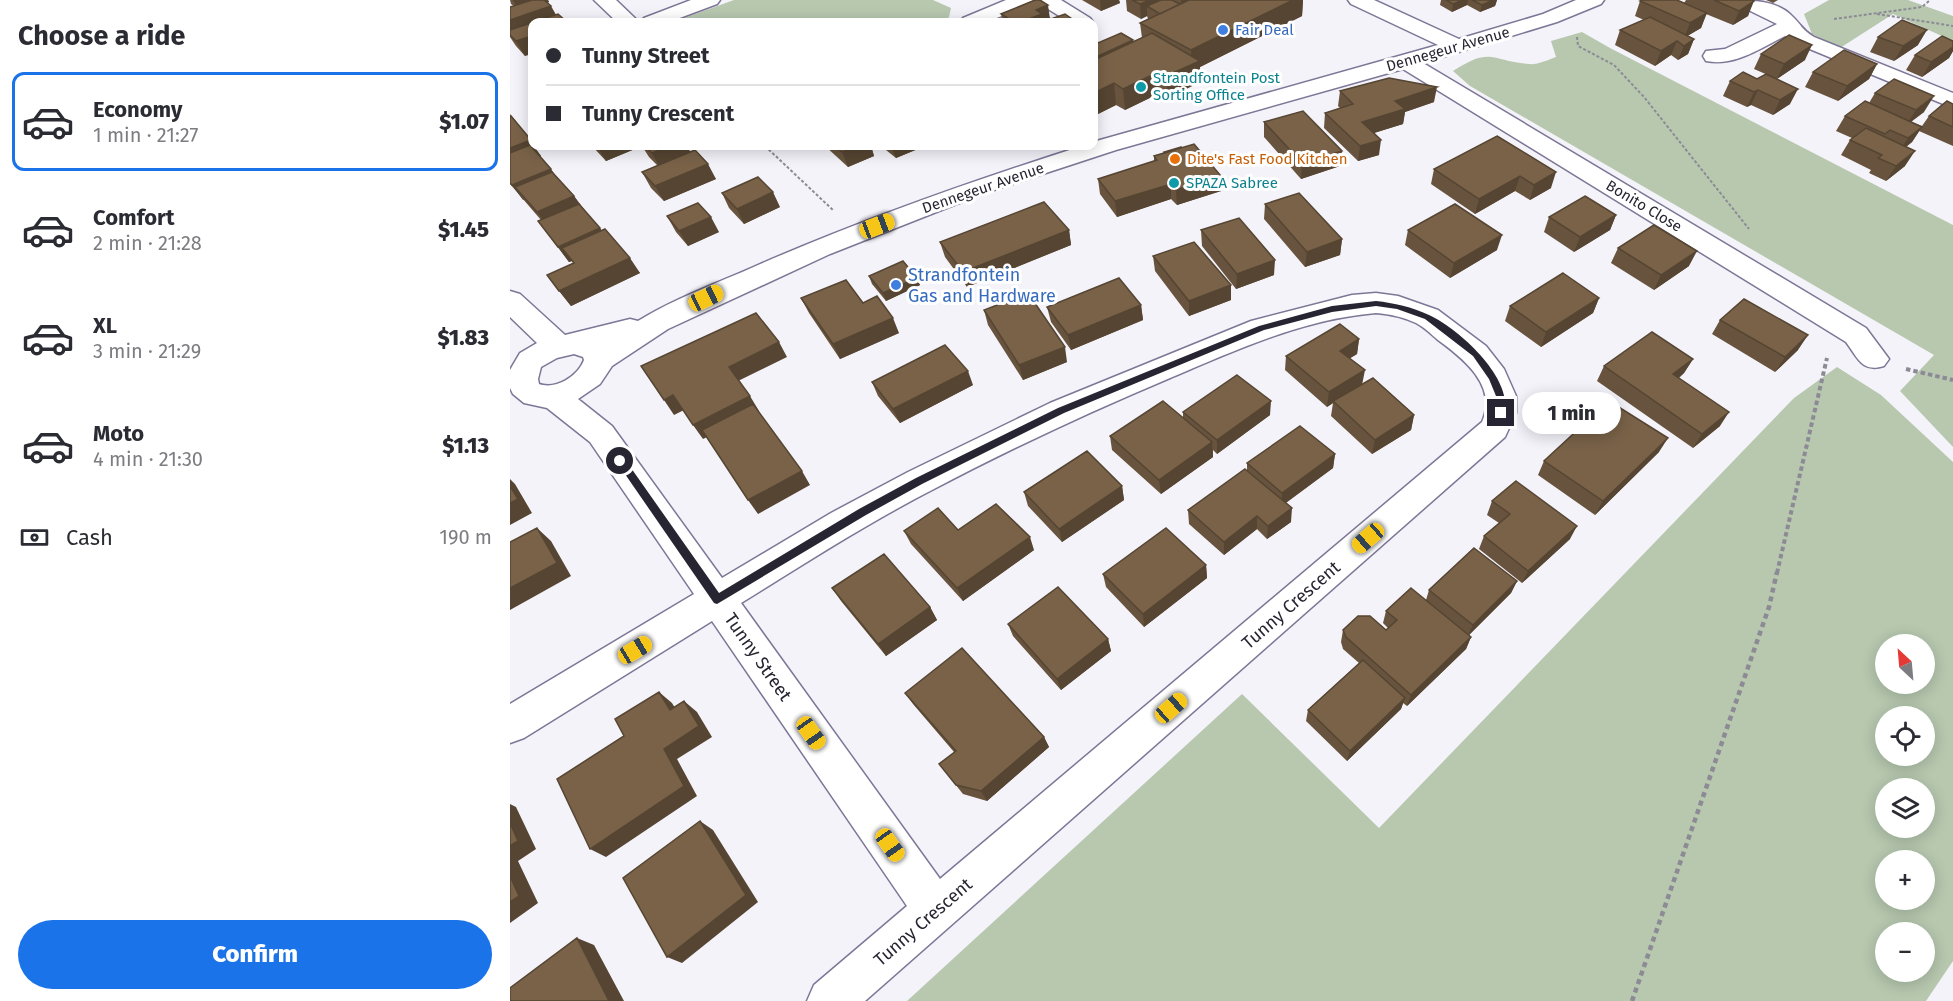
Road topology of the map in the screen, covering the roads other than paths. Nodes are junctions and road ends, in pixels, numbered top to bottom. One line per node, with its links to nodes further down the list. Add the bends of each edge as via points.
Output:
1 (604, 0): 9 (street)
2 (710, 0): 10 (street)
3 (1024, 0): 8 (street, via 999,11)
4 (1047, 0): 11 (street)
5 (1358, 0): 13 (street)
6 (1594, 0): 13 (street, Dennegeur Avenue)
7 (1743, 0): 12 (street, via 1783,18)
8 (971, 13)
9 (624, 18)
10 (662, 18)
11 (1077, 18)
12 (1789, 27): 14 (street, via 1729,56); 16 (street, via 1807,41)
13 (1459, 46): 15 (street, Dennegeur Avenue)
14 (1714, 56)
15 (1407, 62): 17 (street, Dennegeur Avenue); 22 (street, Bonito Close, via 1856,335)
16 (1953, 101)
17 (1098, 148)
18 (1093, 150): 20 (street, Dennegeur Avenue, via 973,189 858,233)
19 (510, 302): 21 (street); 24 (street)
20 (658, 322): 21 (street, Dennegeur Avenue); 23 (street, Dennegeur Avenue)
21 (566, 344): 23 (street, via 596,351); 24 (street, Dennegeur Avenue, via 542,351)
22 (1874, 359)
23 (594, 369): 24 (street, Dennegeur Avenue, via 574,390); 25 (street, Tunny Street)
24 (524, 387): 25 (street, Tunny Street)
25 (601, 434): 26 (street, Tunny Street)
26 (717, 600): 27 (street, Tunny Crescent); 28 (street, Tunny Street); 28 (street, Tunny Crescent, via 919,481 1061,411 1262,328 1352,305 1398,306 1428,317 1476,354 1493,378 1501,396 1501,413 1494,429)
27 (510, 725)
28 (936, 910): 29 (street, Tunny Crescent)
29 (830, 1001)

